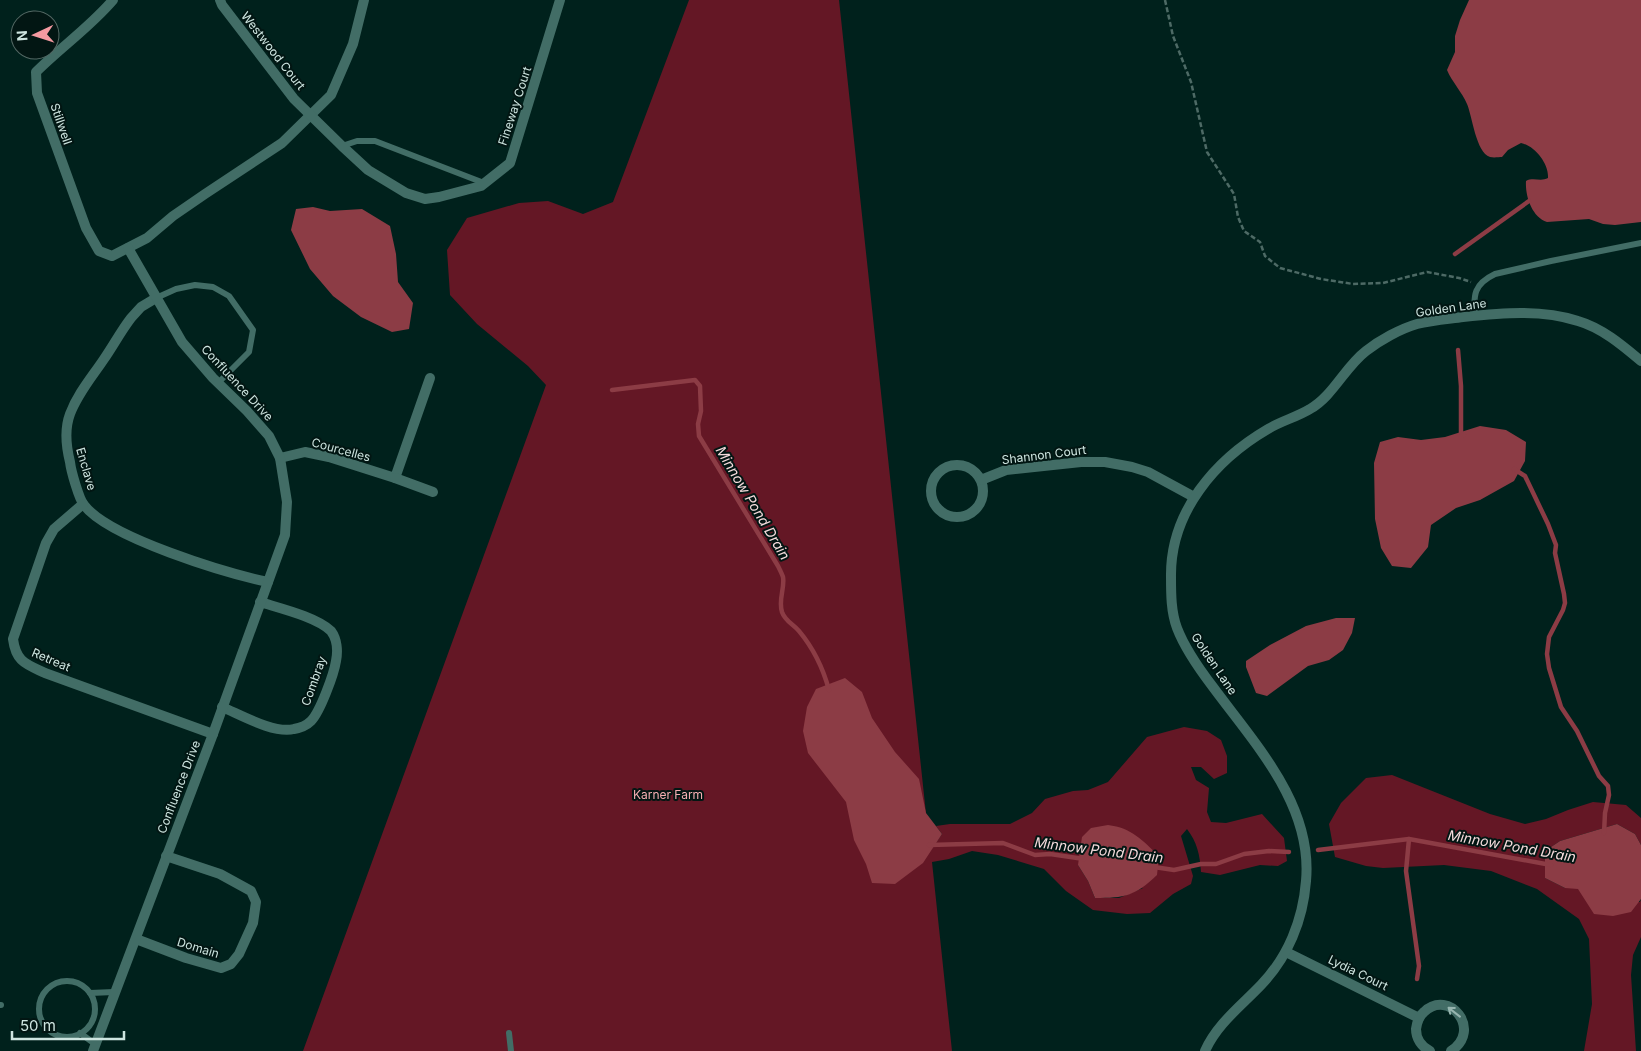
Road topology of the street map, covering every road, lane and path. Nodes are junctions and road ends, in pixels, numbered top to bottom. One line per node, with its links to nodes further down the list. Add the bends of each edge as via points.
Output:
1 (113, 0): 10 (street, Stillwell, via 36,72 37,93 86,228 99,251 112,256)
2 (220, 0): 6 (street, Westwood Court, via 273,73 294,99)
3 (364, 0): 6 (street, via 353,44 339,78 331,95)
4 (560, 0): 8 (street, Fineway Court, via 510,162)
5 (1165, 0): 11 (path, via 1173,36 1191,82 1207,152 1234,194 1244,231 1260,242 1265,256 1280,268 1353,284 1383,283 1427,272 1469,280)
6 (312, 114): 7 (street, Fineway Court); 10 (street, via 282,143)
7 (342, 146): 8 (lane, via 357,141 376,141); 8 (street, Fineway Court, via 368,170 406,193 425,199)
8 (484, 183)
9 (1641, 243): 11 (lane, via 1506,270 1487,278)
10 (128, 248): 12 (street, Confluence Drive)
11 (1478, 287): 13 (lane)
12 (156, 298): 16 (street, Confluence Drive, via 182,342); 16 (lane, via 195,285 213,287 229,296 253,330 249,352); 22 (street, Enclave, via 131,318 77,397 69,415 66,447)
13 (1475, 316): 14 (street, Golden Lane, via 1522,312 1580,321 1601,331); 21 (street, Golden Lane, via 1416,324 1390,335 1354,361 1321,401 1240,447 1205,480)
14 (1641, 361)
15 (430, 378): 18 (street)
16 (218, 383): 17 (street, Confluence Drive, via 269,436)
17 (280, 458): 18 (street, Courcelles, via 305,452); 23 (street, Confluence Drive, via 287,502 285,535)
18 (395, 478): 20 (street, Courcelles)
19 (981, 480): 19 (street, via 966,466 957,464 941,469 930,488 934,505 946,515 955,517 973,512 982,499 984,489); 21 (street, Shannon Court, via 1006,470 1105,462 1148,472)
20 (433, 492)
21 (1194, 497): 29 (street, Golden Lane, via 1178,531 1173,552 1172,607 1184,643 1280,781 1303,831 1307,879 1303,906)
22 (83, 504): 23 (street, Enclave, via 98,518 141,542 239,576); 26 (street, Retreat, via 54,529 46,543 13,639 15,651 23,663 45,673)
23 (268, 582): 24 (street, Confluence Drive)
24 (260, 602): 25 (street, Confluence Drive); 25 (street, Combray, via 299,614 330,631 335,639 336,661 322,702 310,722 291,730 260,723)
25 (222, 706): 26 (street, Confluence Drive)
26 (213, 734): 27 (street, Confluence Drive)
27 (166, 856): 28 (street, Confluence Drive); 28 (street, Domain, via 220,874 251,891 256,902 253,923 239,954 231,964 221,968)
28 (136, 939): 30 (street, Confluence Drive)
29 (1286, 952): 32 (street, Lydia Court); 37 (street, Golden Lane, via 1264,982 1220,1026)
30 (114, 992): 31 (lane); 35 (street, Confluence Drive)
31 (90, 993): 34 (lane, via 95,1006 93,1019); 34 (lane, via 74,981 64,981 45,990 39,1004 42,1023 52,1033 71,1037)
32 (1419, 1018): 38 (street, via 1418,1039); 39 (street, one-way to 32, via 1464,1035 1462,1018 1457,1011 1436,1005)
33 (509, 1032): 36 (lane)
34 (80, 1033): 35 (lane)
35 (94, 1047)
36 (511, 1051)
37 (1205, 1051)
38 (1430, 1051)
39 (1451, 1051)

